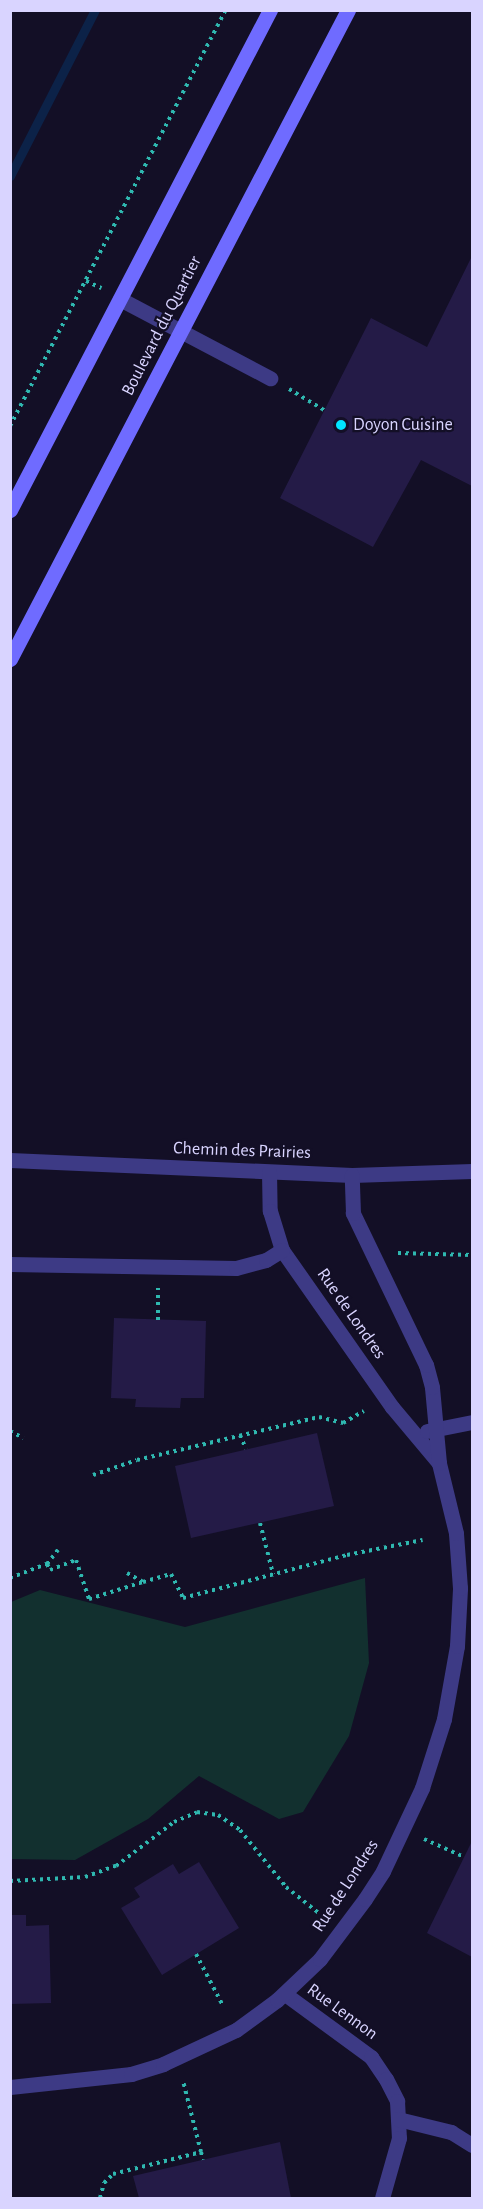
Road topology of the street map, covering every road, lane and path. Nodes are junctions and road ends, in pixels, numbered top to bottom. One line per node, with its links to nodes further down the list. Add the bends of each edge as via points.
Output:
1 (226, 10): 4 (path)
2 (270, 10): 6 (main road)
3 (348, 10): 7 (main road, Boulevard du Quartier)
4 (86, 281): 5 (path); 10 (path)
5 (104, 290)
6 (120, 299): 7 (street); 11 (main road)
7 (182, 332): 8 (street); 12 (main road, Boulevard du Quartier)
8 (270, 378): 9 (path)
9 (324, 410)
10 (10, 426)
11 (10, 510)
12 (10, 659)
13 (10, 1160): 14 (street, Chemin des Prairies)
14 (269, 1172): 16 (street, Chemin des Prairies); 17 (street, Rue de Londres, via 270,1211)
15 (472, 1172): 16 (street, Chemin des Prairies)
16 (352, 1175): 25 (street, Rue de Londres, via 353,1213 426,1365)
17 (282, 1250): 21 (street, via 266,1260 236,1268); 28 (street, Rue de Londres)
18 (393, 1253): 19 (path)
19 (472, 1255)
20 (10, 1264): 21 (street)
21 (158, 1266): 22 (path)
22 (158, 1320)
23 (364, 1411): 27 (path, via 343,1423 319,1417)
24 (472, 1422): 25 (street)
25 (436, 1428): 28 (street); 31 (street, Rue de Londres)
26 (10, 1431): 29 (path)
27 (240, 1435): 30 (path); 32 (path)
28 (416, 1435): 31 (street, Rue de Londres)
29 (23, 1438)
30 (246, 1449)
31 (439, 1463): 41 (street, Rue de Londres, via 456,1533 460,1619 440,1737)
32 (93, 1475)
33 (260, 1523): 38 (path)
34 (423, 1540): 38 (path)
35 (58, 1550): 36 (path)
36 (47, 1564): 39 (path); 40 (path, via 50,1570 76,1560 89,1599)
37 (127, 1573): 40 (path)
38 (273, 1574): 40 (path, via 183,1598 171,1574)
39 (10, 1578)
40 (143, 1582)
41 (404, 1830): 42 (path); 46 (street, Rue de Londres, via 383,1871 346,1926)
42 (464, 1857)
43 (10, 1881): 44 (path, via 85,1877 106,1869 174,1822 197,1812 218,1815 240,1830 286,1887)
44 (320, 1914)
45 (196, 1954): 47 (path)
46 (285, 1994): 48 (street, Rue de Londres, via 236,2030); 50 (street, Rue Lennon, via 371,2057 397,2101)
47 (222, 2004)
48 (173, 2060): 49 (street, Rue de Londres, via 131,2074); 52 (path, via 184,2082)
49 (10, 2087)
50 (398, 2119): 51 (street, via 426,2123); 55 (street, Rue Lennon, via 399,2138)
51 (472, 2145)
52 (201, 2152): 53 (path); 54 (path, via 113,2174 104,2183)
53 (203, 2160)
54 (100, 2199)
55 (382, 2199)

